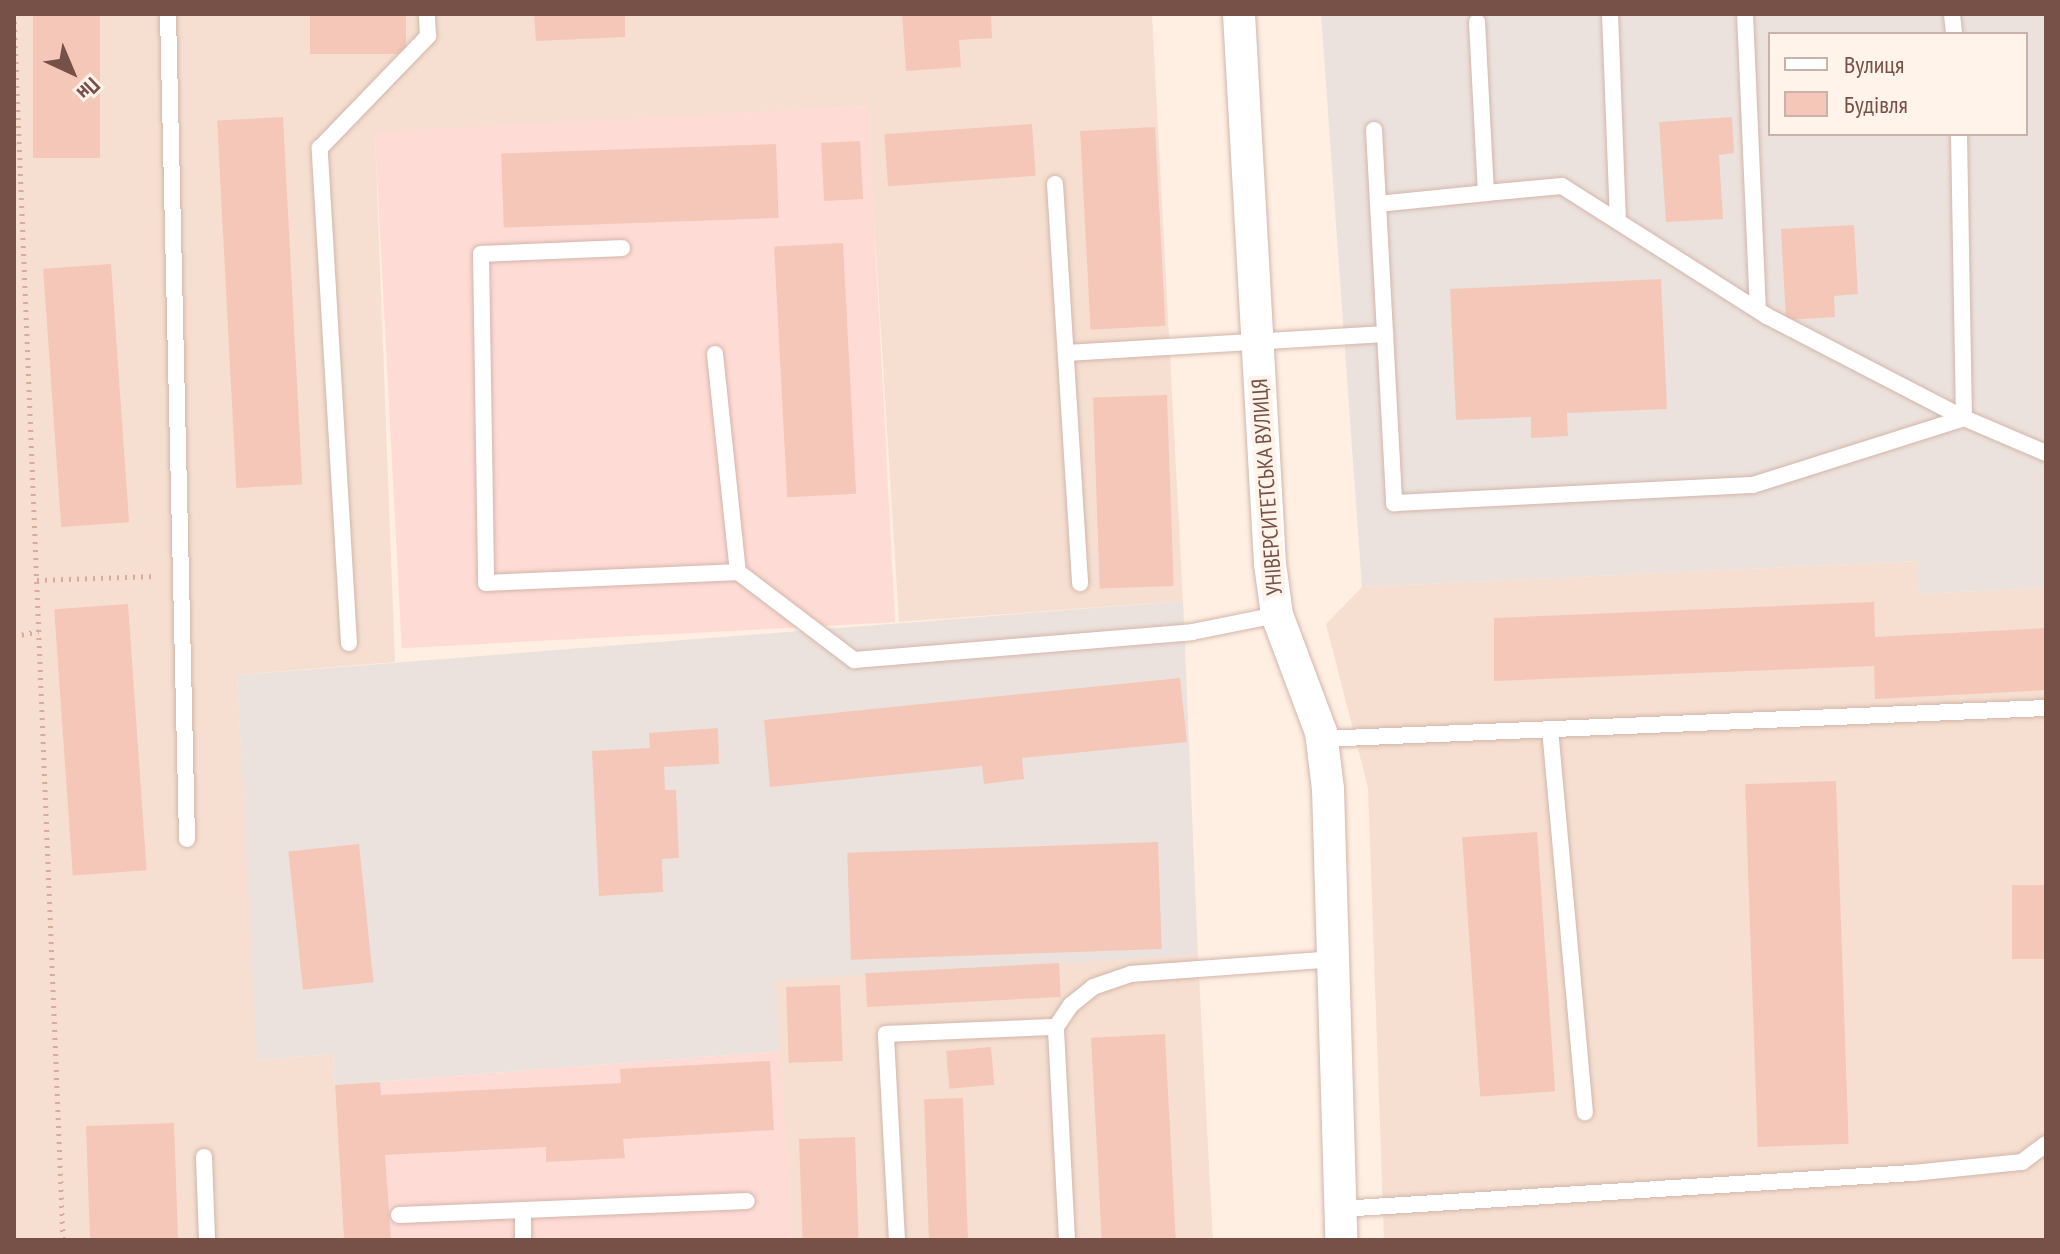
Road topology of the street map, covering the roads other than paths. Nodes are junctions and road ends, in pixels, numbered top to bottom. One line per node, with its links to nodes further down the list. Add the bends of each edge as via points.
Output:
1 (168, 14): 28 (lane)
2 (427, 14): 24 (lane, via 428,36 320,148)
3 (1239, 14): 16 (street, УНІВЕРСИТЕТСЬКА ВУЛИЦЯ)
4 (1610, 14): 12 (lane)
5 (1745, 14): 14 (lane)
6 (1477, 22): 10 (lane)
7 (1374, 130): 11 (lane)
8 (1959, 136): 19 (lane)
9 (1055, 184): 17 (lane)
10 (1486, 193): 11 (lane); 12 (lane, via 1562,186)
11 (1378, 204): 15 (lane)
12 (1618, 221): 14 (lane)
13 (622, 248): 21 (lane, via 481,254 486,583)
14 (1758, 310): 19 (lane)
15 (1385, 334): 16 (lane); 19 (lane, via 1394,503 1753,485)
16 (1257, 340): 17 (lane); 23 (street, УНІВЕРСИТЕТСЬКА ВУЛИЦЯ)
17 (1066, 353): 22 (lane)
18 (715, 354): 21 (lane)
19 (1964, 418): 20 (lane)
20 (2046, 453)
21 (738, 572): 23 (lane, via 854,660 1192,632)
22 (1080, 583)
23 (1277, 615): 27 (street, УНІВЕРСИТЕТСЬКА ВУЛИЦЯ)
24 (349, 643)
25 (2046, 708): 26 (lane)
26 (1550, 729): 27 (lane); 31 (lane)
27 (1321, 739): 29 (street, УНІВЕРСИТЕТСЬКА ВУЛИЦЯ, via 1328,789)
28 (187, 839)
29 (1334, 959): 30 (lane, via 1131,974 1093,987); 37 (street, УНІВЕРСИТЕТСЬКА ВУЛИЦЯ)
30 (1056, 1027): 40 (lane, via 886,1034); 41 (lane)
31 (1585, 1112)
32 (2046, 1144): 37 (lane, via 2022,1162)
33 (204, 1157): 38 (lane)
34 (747, 1201): 35 (lane)
35 (523, 1210): 36 (lane); 39 (lane)
36 (399, 1215)
37 (1340, 1224)
38 (207, 1240)
39 (523, 1240)
40 (897, 1240)
41 (1067, 1240)

